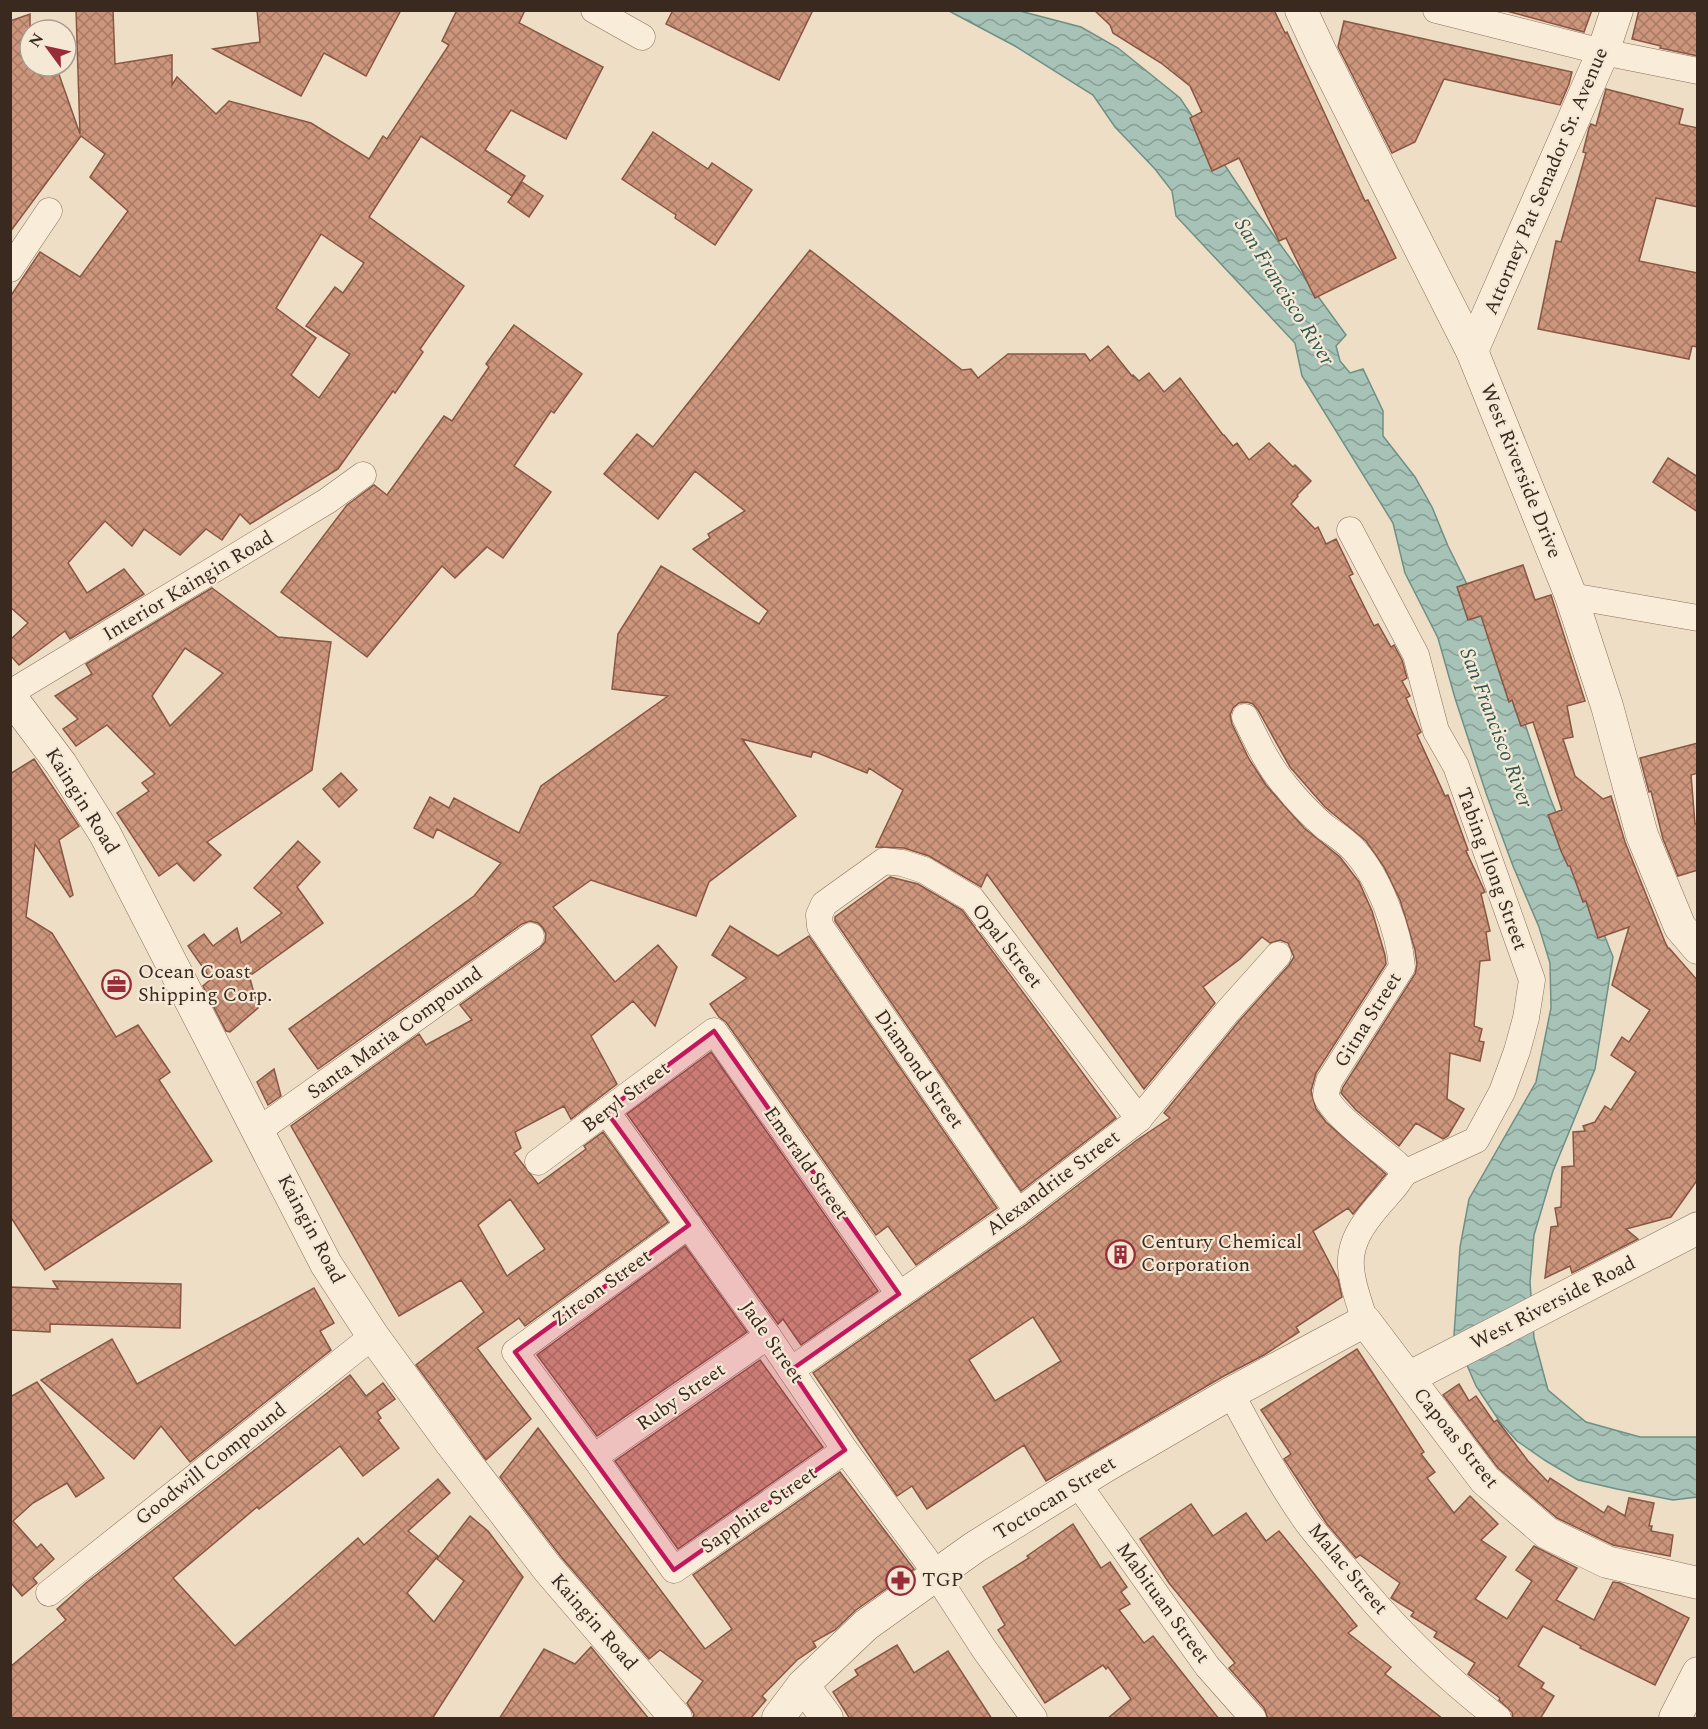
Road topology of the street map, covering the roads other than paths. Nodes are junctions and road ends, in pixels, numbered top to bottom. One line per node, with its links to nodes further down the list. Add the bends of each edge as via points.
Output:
1 (594, 10): 5 (street)
2 (1301, 10): 10 (street, West Riverside Drive)
3 (1436, 10): 6 (street)
4 (1617, 10): 6 (street, Attorney Pat Senador Sr. Avenue)
5 (642, 37)
6 (1604, 52): 7 (street); 10 (street, Attorney Pat Senador Sr. Avenue)
7 (1698, 71)
8 (49, 211): 9 (street)
9 (10, 269)
10 (1472, 351): 13 (street, West Riverside Drive)
11 (363, 475): 15 (street, Interior Kaingin Road, via 327,501)
12 (1350, 530): 26 (street, Tabing Ilong Street, via 1416,656 1436,731 1456,766 1532,980 1517,1051 1502,1092 1476,1140)
13 (1571, 596): 14 (street); 19 (street, West Riverside Drive, via 1642,836 1680,927)
14 (1698, 618)
15 (10, 695): 24 (street, Kaingin Road, via 61,764 105,834)
16 (1245, 717): 26 (street, Gitna Street, via 1264,758 1284,785 1360,856 1373,875 1391,922 1402,967 1329,1082 1326,1095 1341,1116)
17 (820, 926): 23 (street, Opal Street, via 824,904 884,861 924,870 972,899); 27 (street, Diamond Street)
18 (531, 936): 24 (street, Santa Maria Compound)
19 (1698, 948)
20 (1278, 955): 23 (street, Alexandrite Street)
21 (714, 1031): 22 (street, Beryl Street); 30 (street, Emerald Street)
22 (606, 1111): 25 (street, Beryl Street); 28 (street, Jade Street)
23 (1139, 1119): 27 (street, Alexandrite Street)
24 (259, 1130): 32 (street, Kaingin Road, via 326,1263)
25 (538, 1162)
26 (1404, 1173): 31 (street, via 1358,1232 1351,1248 1352,1281)
27 (1018, 1212): 30 (street, Alexandrite Street)
28 (689, 1225): 33 (street, Jade Street); 38 (street, Zircon Street, via 515,1352)
29 (1698, 1228): 35 (street, West Riverside Road)
30 (899, 1294): 34 (street, Alexandrite Street)
31 (1365, 1321): 35 (street, Capoas Street); 36 (street, Toctocan Street)
32 (373, 1336): 42 (street, Goodwill Compound); 45 (street, Kaingin Road, via 548,1569)
33 (768, 1336): 34 (street, Jade Street); 38 (street, Ruby Street)
34 (791, 1370): 37 (street, Jade Street)
35 (1408, 1378): 41 (street, Capoas Street, via 1485,1480 1547,1533 1607,1562)
36 (1231, 1393): 39 (street, Toctocan Street); 50 (street, Malac Street, via 1303,1516 1360,1587 1418,1649)
37 (845, 1450): 38 (street, Sapphire Street, via 674,1569); 40 (street, Jade Street)
38 (594, 1457)
39 (1078, 1484): 40 (street, Toctocan Street); 49 (street, Mabituan Street, via 1207,1666)
40 (936, 1575): 44 (street, Toctocan Street, via 866,1625); 48 (street, Jade Street)
41 (1698, 1583)
42 (49, 1593)
43 (1698, 1673): 51 (street)
44 (803, 1685): 46 (street, Toctocan Street); 47 (street)
45 (676, 1719)
46 (778, 1719)
47 (827, 1719)
48 (1034, 1719)
49 (1253, 1719)
50 (1498, 1719)
51 (1675, 1719)

